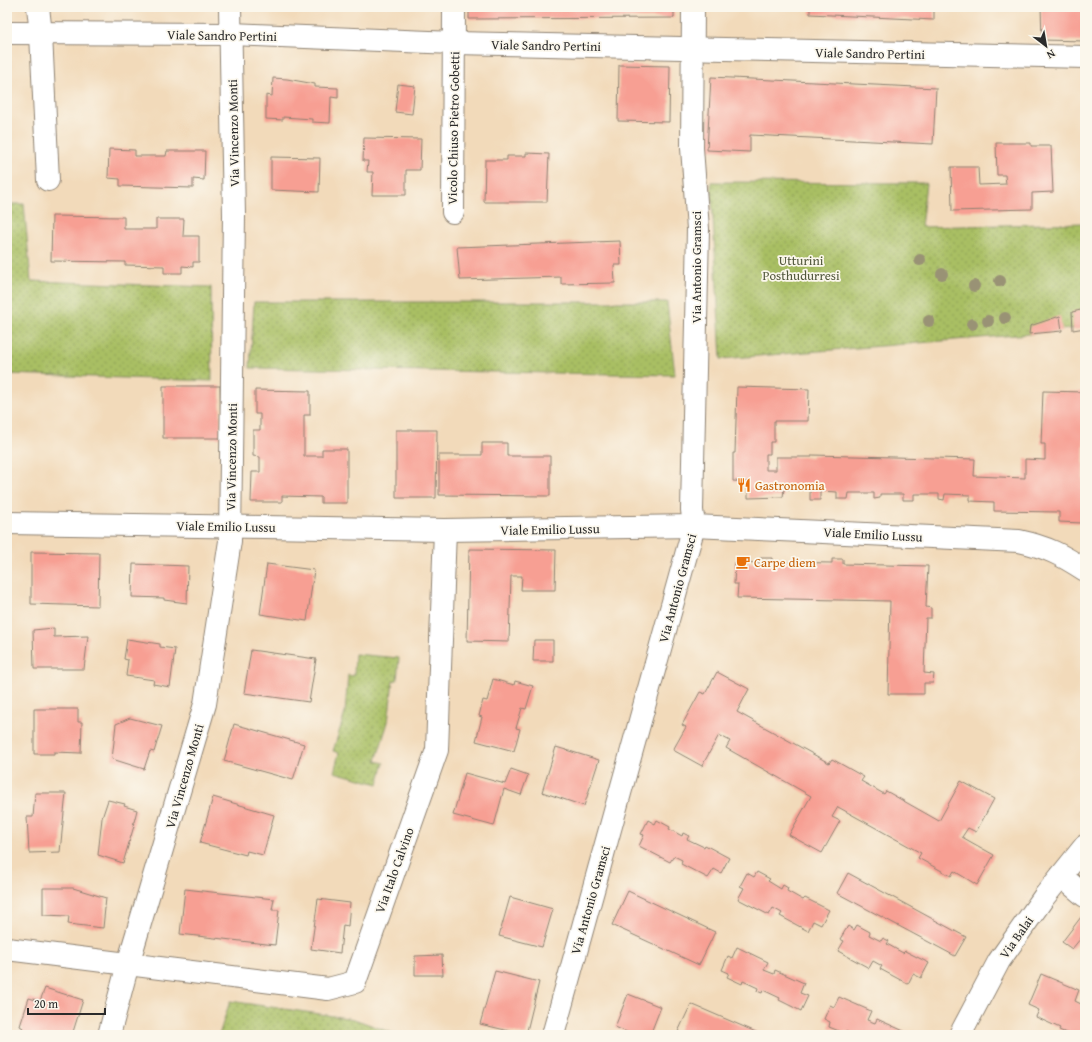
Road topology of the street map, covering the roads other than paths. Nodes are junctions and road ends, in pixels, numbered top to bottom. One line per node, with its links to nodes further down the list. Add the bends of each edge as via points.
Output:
1 (38, 7): 6 (street)
2 (230, 7): 7 (street, Via Vincenzo Monti)
3 (454, 7): 8 (street, Vicolo Chiuso Pietro Gobetti)
4 (693, 7): 9 (street, Via Antonio Gramsci)
5 (7, 33): 6 (street, Viale Sandro Pertini)
6 (41, 34): 7 (street, Viale Sandro Pertini); 11 (street)
7 (230, 34): 8 (street, Viale Sandro Pertini); 14 (street, Via Vincenzo Monti, via 234,215)
8 (454, 43): 9 (street, Viale Sandro Pertini); 12 (street, Vicolo Chiuso Pietro Gobetti)
9 (693, 49): 10 (street, Viale Sandro Pertini); 15 (street, Via Antonio Gramsci, via 692,148 698,229)
10 (1085, 57)
11 (48, 180)
12 (453, 212)
13 (7, 523): 14 (street, Viale Emilio Lussu)
14 (230, 526): 16 (street, Viale Emilio Lussu); 22 (street, Via Vincenzo Monti, via 230,541 205,704)
15 (694, 526): 16 (street, Viale Emilio Lussu); 17 (street, Viale Emilio Lussu, via 1019,541 1040,546); 24 (street, Via Antonio Gramsci)
16 (445, 530): 22 (street, Via Italo Calvino, via 437,750 355,982 328,990)
17 (1085, 570)
18 (1085, 846): 19 (street, Via Balai)
19 (1061, 876): 20 (street); 25 (street, Via Balai, via 999,961)
20 (1085, 896)
21 (7, 949): 22 (street)
22 (128, 964): 23 (street, Via Vincenzo Monti)
23 (109, 1035)
24 (553, 1035)
25 (960, 1035)

